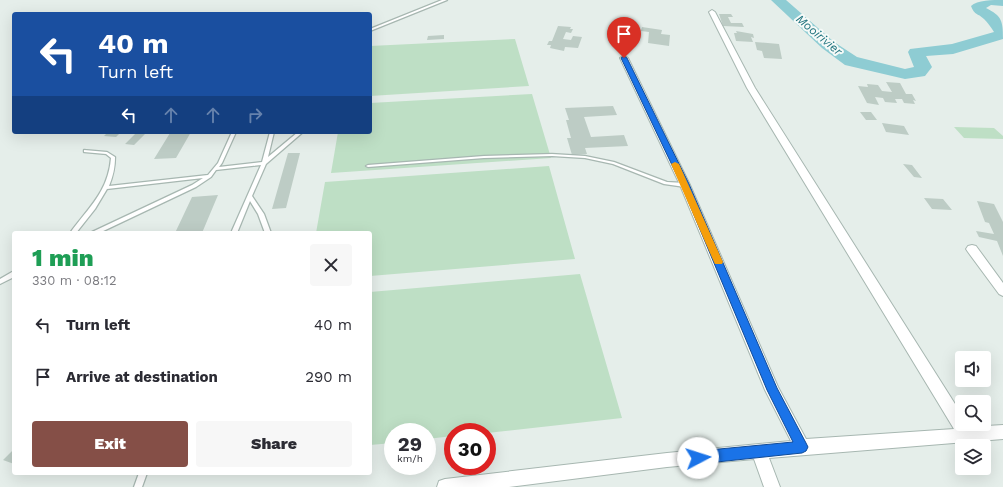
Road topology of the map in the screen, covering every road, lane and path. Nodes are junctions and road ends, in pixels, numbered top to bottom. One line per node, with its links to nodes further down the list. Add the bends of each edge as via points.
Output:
1 (444, 0): 3 (lane)
2 (712, 12): 25 (street, via 751,88)
3 (372, 29)
4 (624, 58): 13 (street)
5 (233, 134): 11 (lane)
6 (271, 134): 9 (lane)
7 (299, 134): 9 (lane)
8 (86, 152): 14 (lane, via 107,153 113,157 114,166)
9 (264, 163): 11 (lane); 15 (lane)
10 (368, 166): 13 (lane, via 484,158 585,157 614,163 666,183)
11 (216, 169): 12 (lane)
12 (209, 176): 14 (lane); 17 (lane, via 194,186)
13 (685, 184): 26 (street, via 772,390)
14 (106, 188): 16 (lane)
15 (250, 197): 18 (lane); 19 (lane, via 261,214)
16 (75, 231)
17 (98, 231)
18 (235, 231)
19 (267, 231)
20 (972, 249): 23 (street)
21 (12, 275): 22 (lane)
22 (0, 282)
23 (1003, 291)
24 (1003, 432): 25 (street)
25 (966, 435): 26 (street)
26 (802, 447): 27 (street)
27 (759, 452): 30 (street, via 667,460); 31 (street)
28 (142, 475): 29 (lane)
29 (138, 487)
30 (445, 487)
31 (772, 487)

